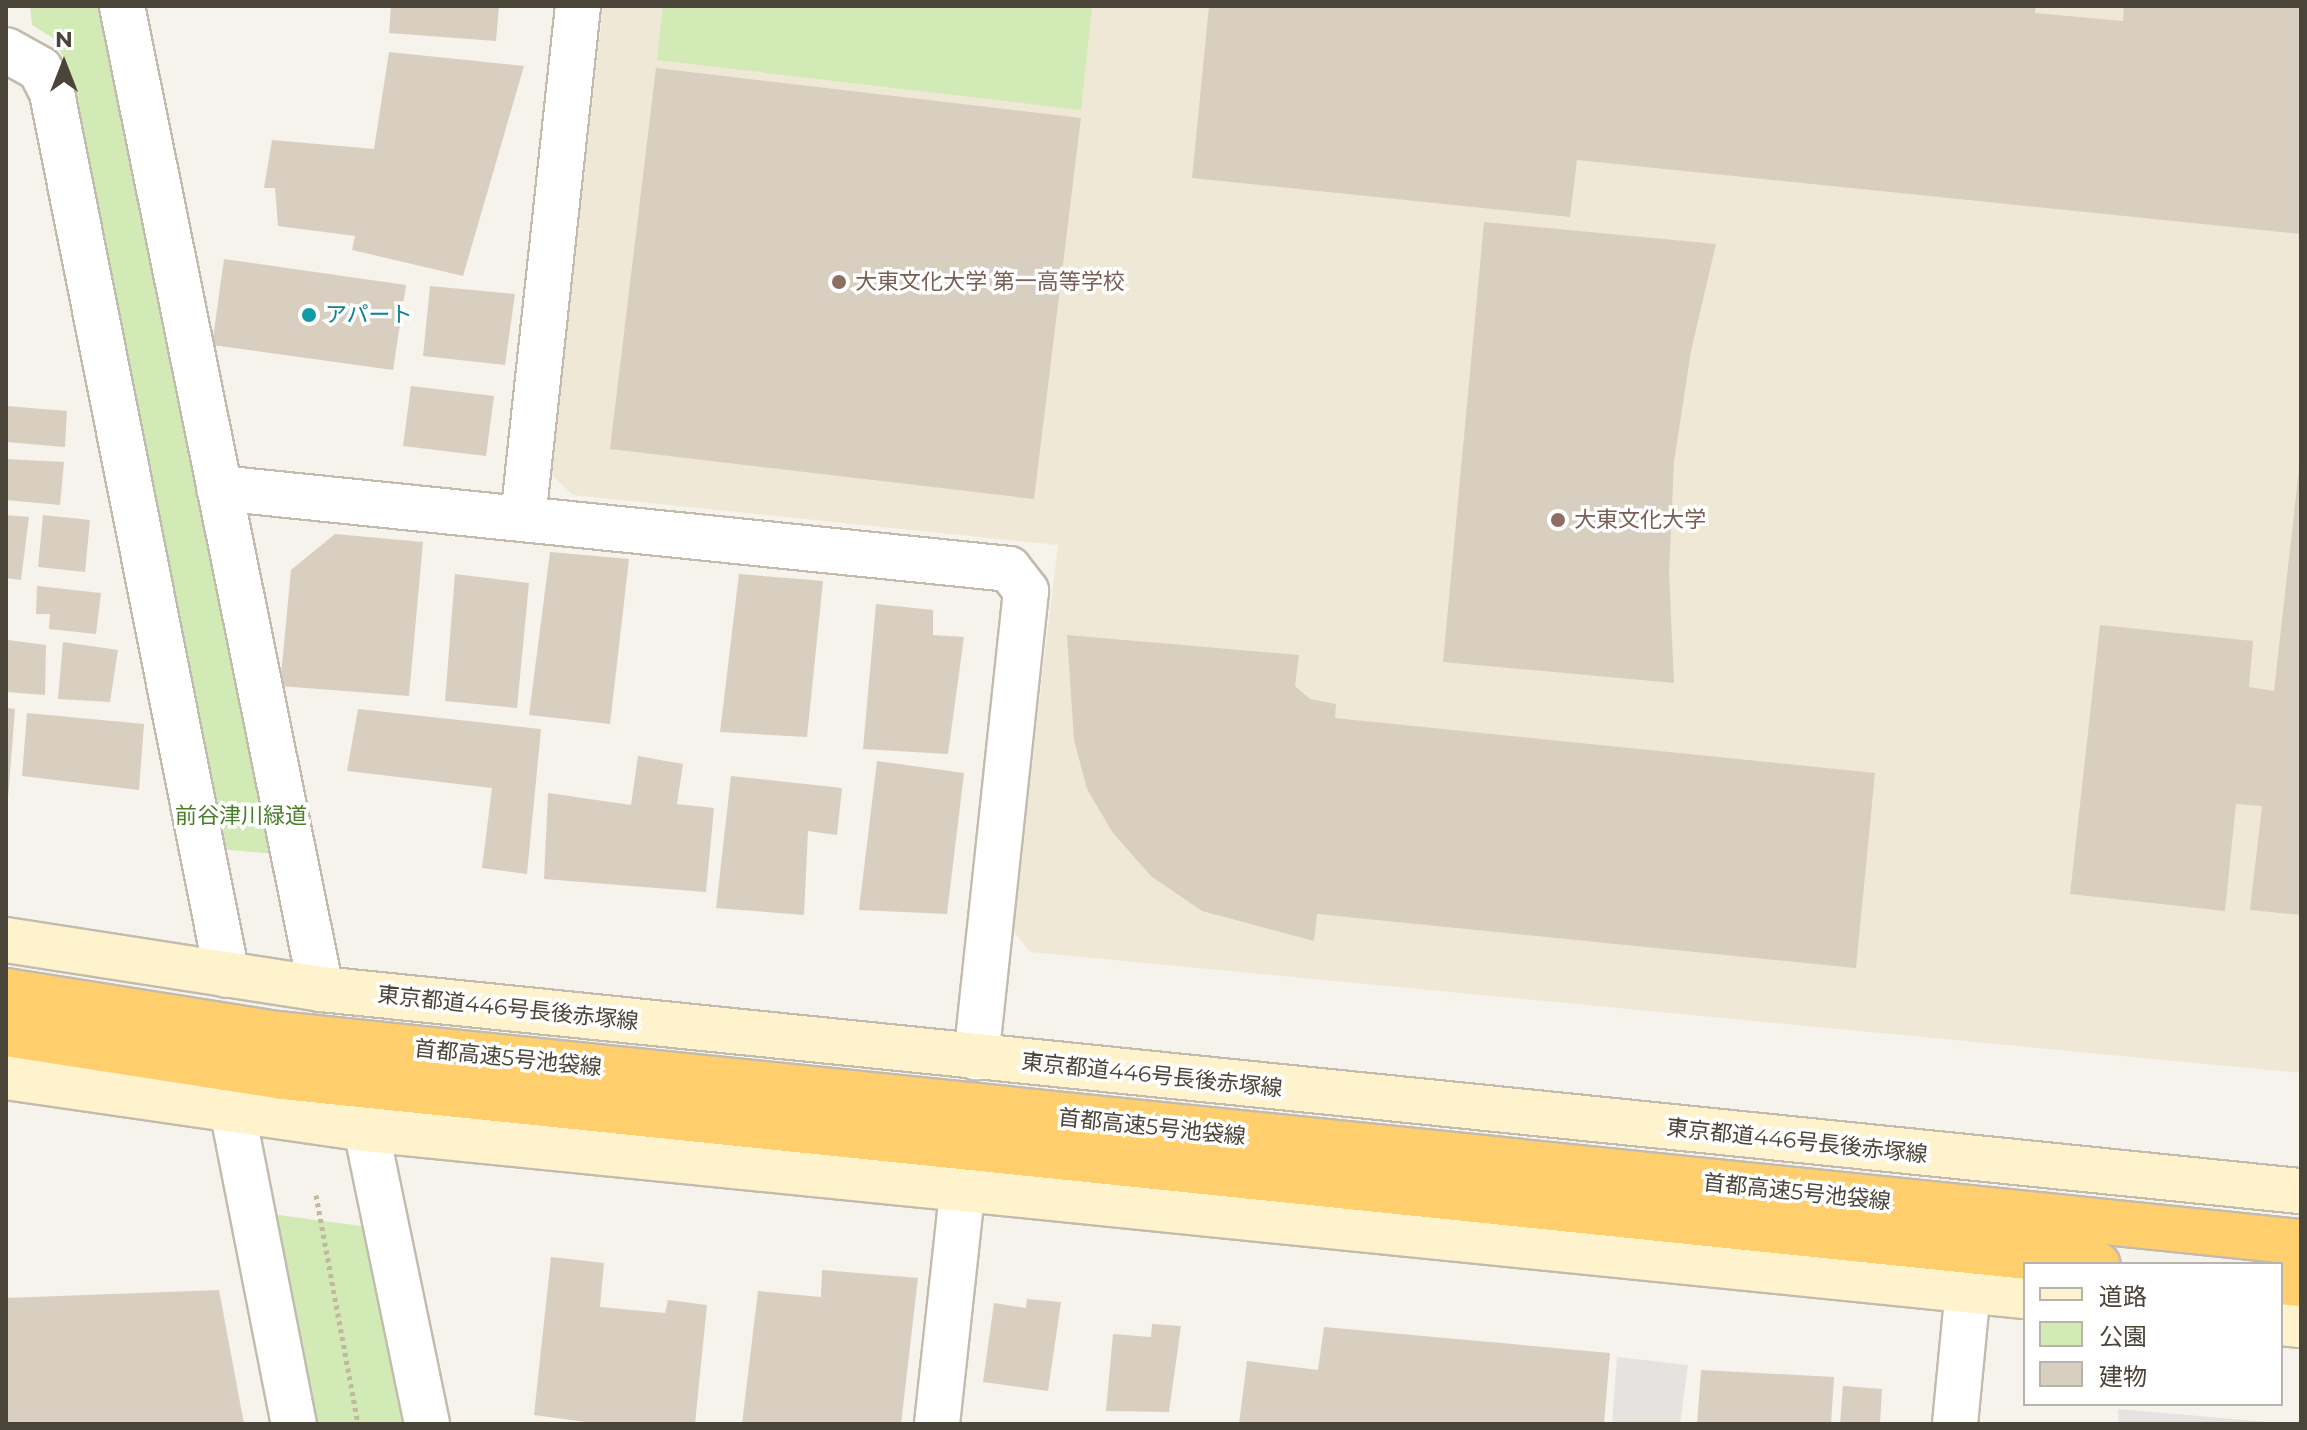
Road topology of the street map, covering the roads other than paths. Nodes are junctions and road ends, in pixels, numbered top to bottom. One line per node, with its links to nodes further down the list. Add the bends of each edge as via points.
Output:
1 (122, 6): 4 (street)
2 (578, 6): 5 (street)
3 (6, 50): 7 (street, via 40,69 52,93)
4 (219, 488): 5 (street); 8 (street)
5 (523, 519): 11 (street, via 1009,569 1026,591)
6 (6, 940): 7 (main road, 東京都道446号長後赤塚線)
7 (227, 975): 8 (main road, 東京都道446号長後赤塚線)
8 (321, 989): 11 (main road, 東京都道446号長後赤塚線)
9 (6, 991): 17 (highway, 首都高速5号池袋線, via 277,1034)
10 (6, 1034): 18 (highway, 首都高速5号池袋線, via 283,1077)
11 (976, 1057): 15 (main road, 東京都道446号長後赤塚線)
12 (6, 1077): 13 (main road)
13 (233, 1114): 14 (main road); 21 (street)
14 (366, 1129): 16 (main road); 22 (street)
15 (2301, 1191)
16 (962, 1193): 19 (main road); 23 (street)
17 (2301, 1242)
18 (2078, 1262)
19 (1968, 1290): 20 (main road); 24 (street)
20 (2023, 1296)
21 (294, 1424)
22 (427, 1424)
23 (937, 1424)
24 (1955, 1424)

